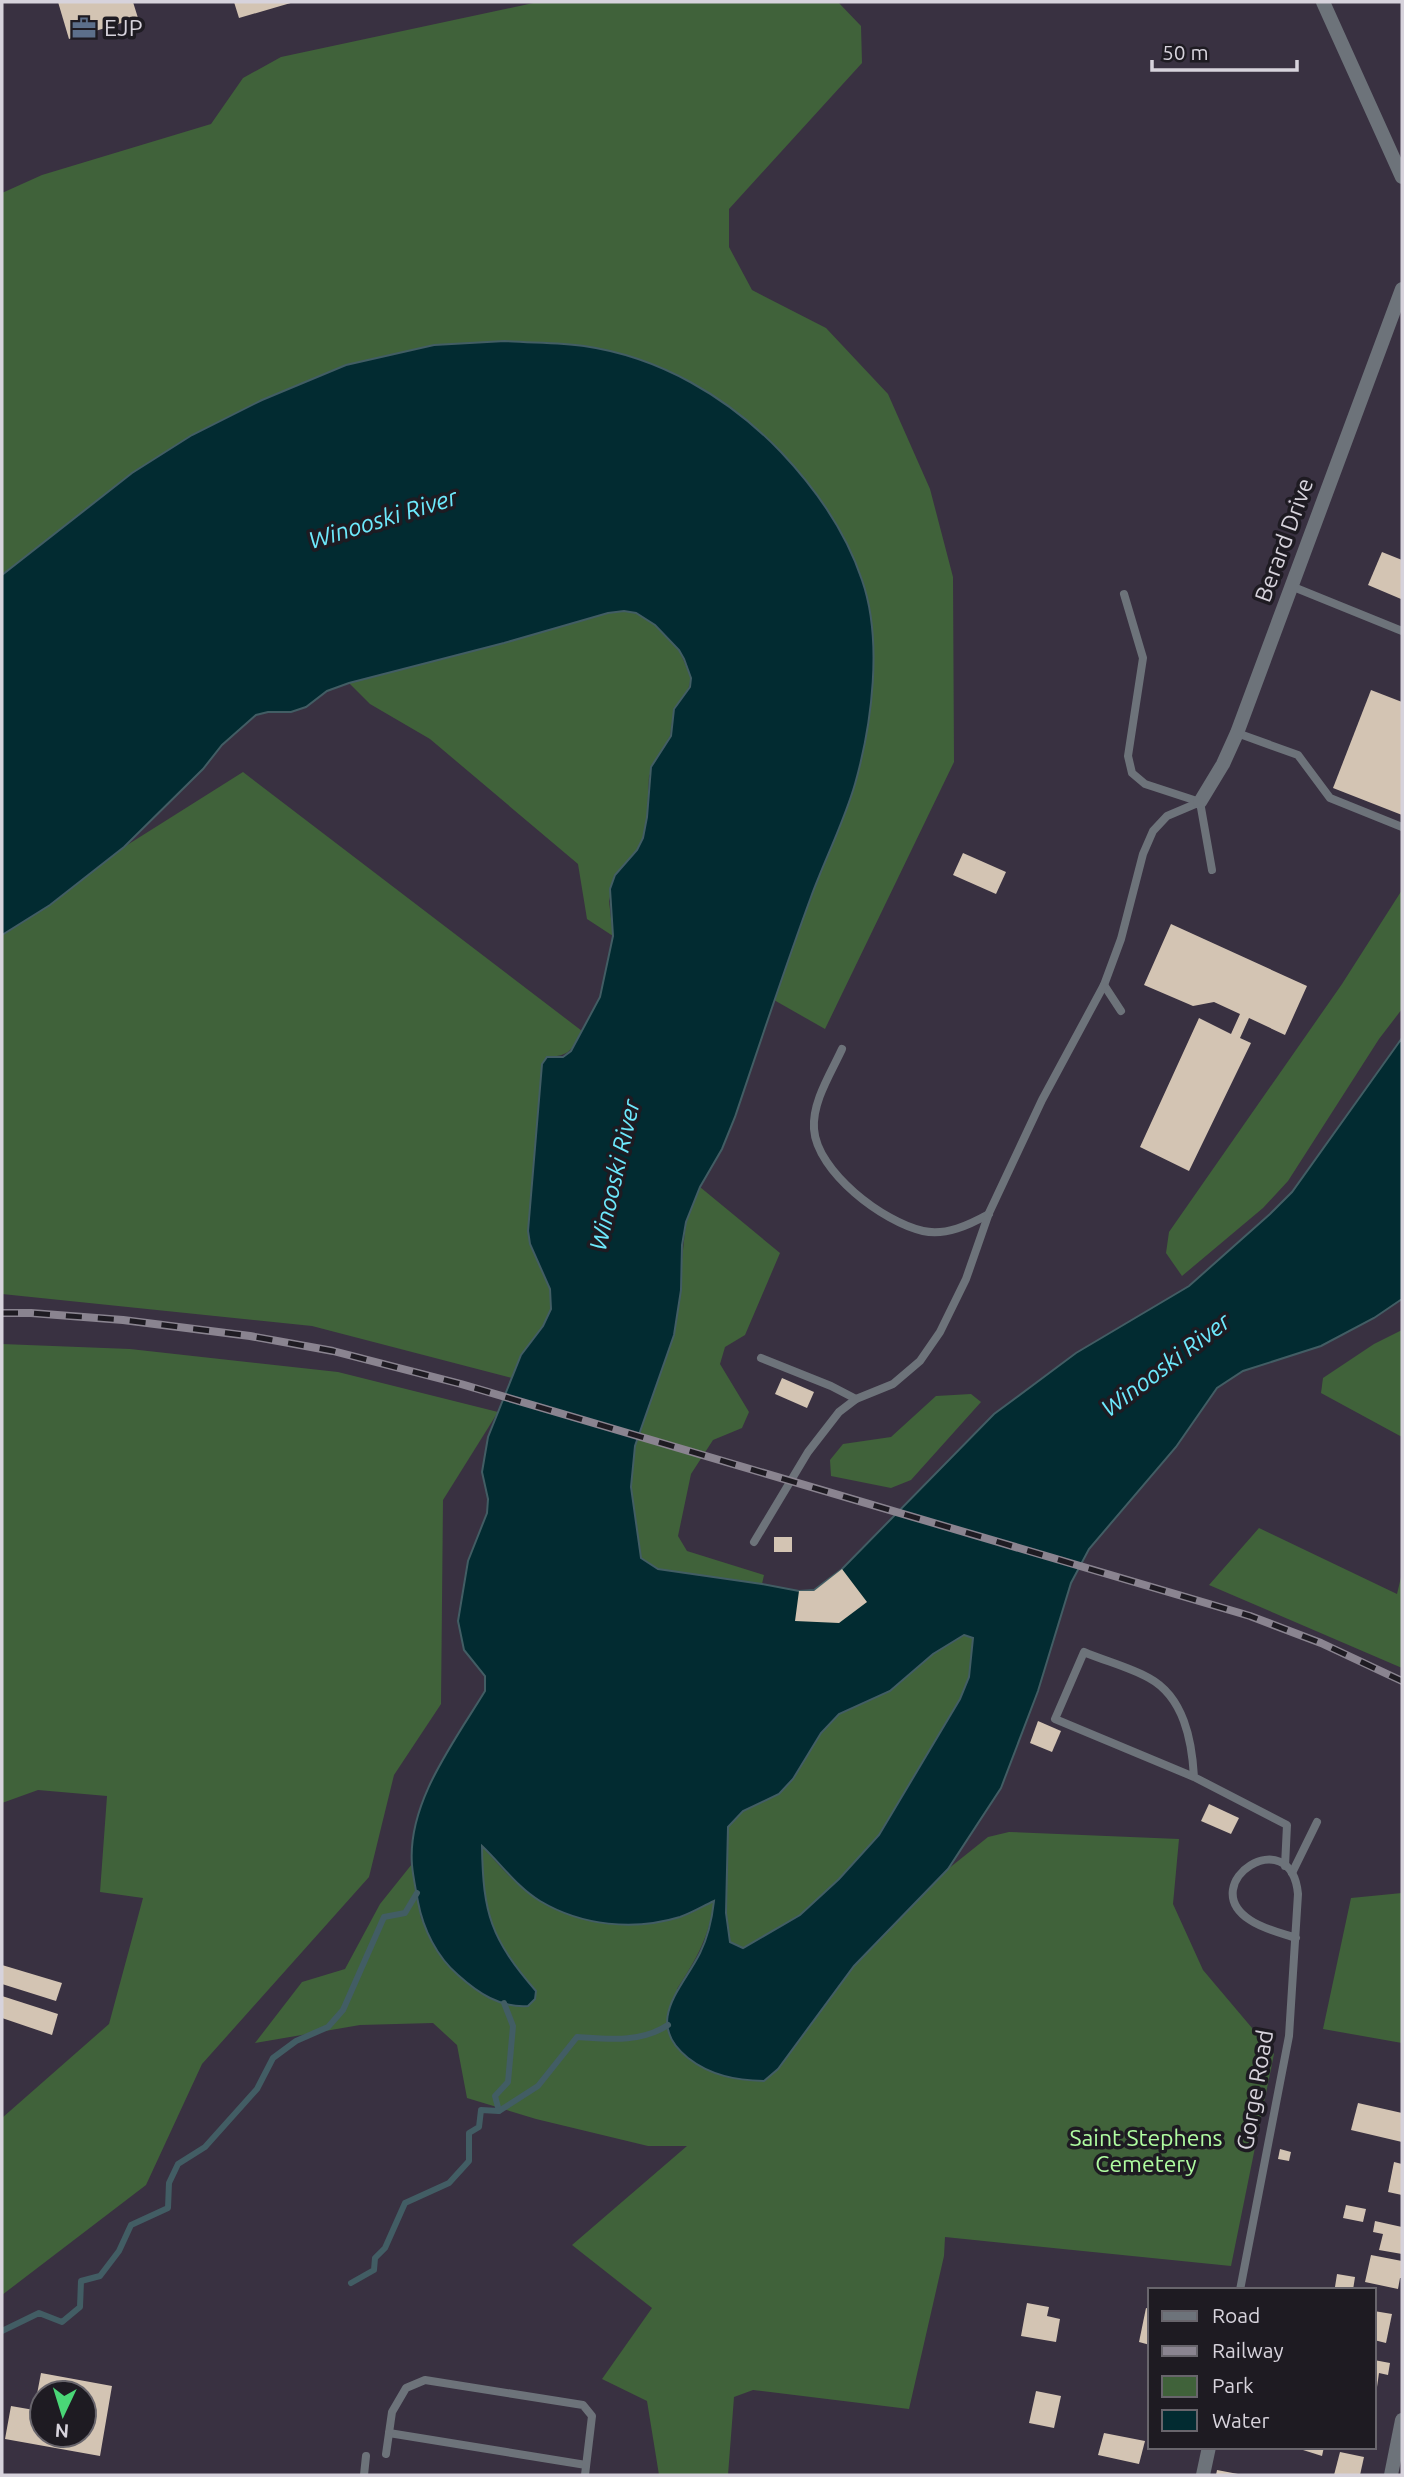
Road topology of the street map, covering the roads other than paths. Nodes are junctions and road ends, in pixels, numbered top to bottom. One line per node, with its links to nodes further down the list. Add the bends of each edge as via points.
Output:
1 (1323, 2): 2 (street)
2 (1402, 177)
3 (1402, 289): 4 (street, Berard Drive)
4 (1291, 586): 6 (lane); 7 (street, Berard Drive)
5 (1124, 594): 8 (lane, via 1143,658 1128,756 1132,773 1145,784)
6 (1402, 631)
7 (1237, 733): 8 (street, Berard Drive); 9 (lane, via 1298,755 1329,798)
8 (1200, 802): 10 (lane); 11 (lane, via 1167,816 1153,831)
9 (1402, 827)
10 (1212, 870)
11 (1104, 985): 12 (lane); 14 (lane, via 1042,1100)
12 (1121, 1011)
13 (842, 1049): 14 (lane, via 817,1104 814,1126 817,1144 844,1183 892,1219 924,1231 950,1231)
14 (989, 1213): 16 (lane, via 966,1279 920,1361 893,1384)
15 (761, 1358): 16 (lane)
16 (856, 1399): 17 (lane, via 839,1412 808,1452)
17 (754, 1542)
18 (1194, 1777): 18 (lane, via 1055,1719 1084,1653 1150,1679 1173,1698 1187,1728); 20 (lane, via 1287,1825)
19 (1317, 1822): 21 (lane)
20 (1285, 1866): 21 (lane); 22 (lane, via 1266,1860 1247,1866 1233,1892 1248,1919)
21 (1292, 1873): 22 (lane, Gorge Road, via 1298,1894)
22 (1296, 1938): 23 (lane, Gorge Road, via 1288,2047)
23 (1240, 2288)
24 (1402, 2420): 33 (street)
25 (389, 2433): 27 (lane); 29 (lane); 29 (lane, via 392,2412 405,2388 425,2380 583,2405 592,2416)
26 (1209, 2449): 32 (street)
27 (386, 2454)
28 (366, 2456): 30 (lane)
29 (586, 2465): 31 (lane)
30 (364, 2475)
31 (585, 2475)
32 (1203, 2475)
33 (1391, 2475)

